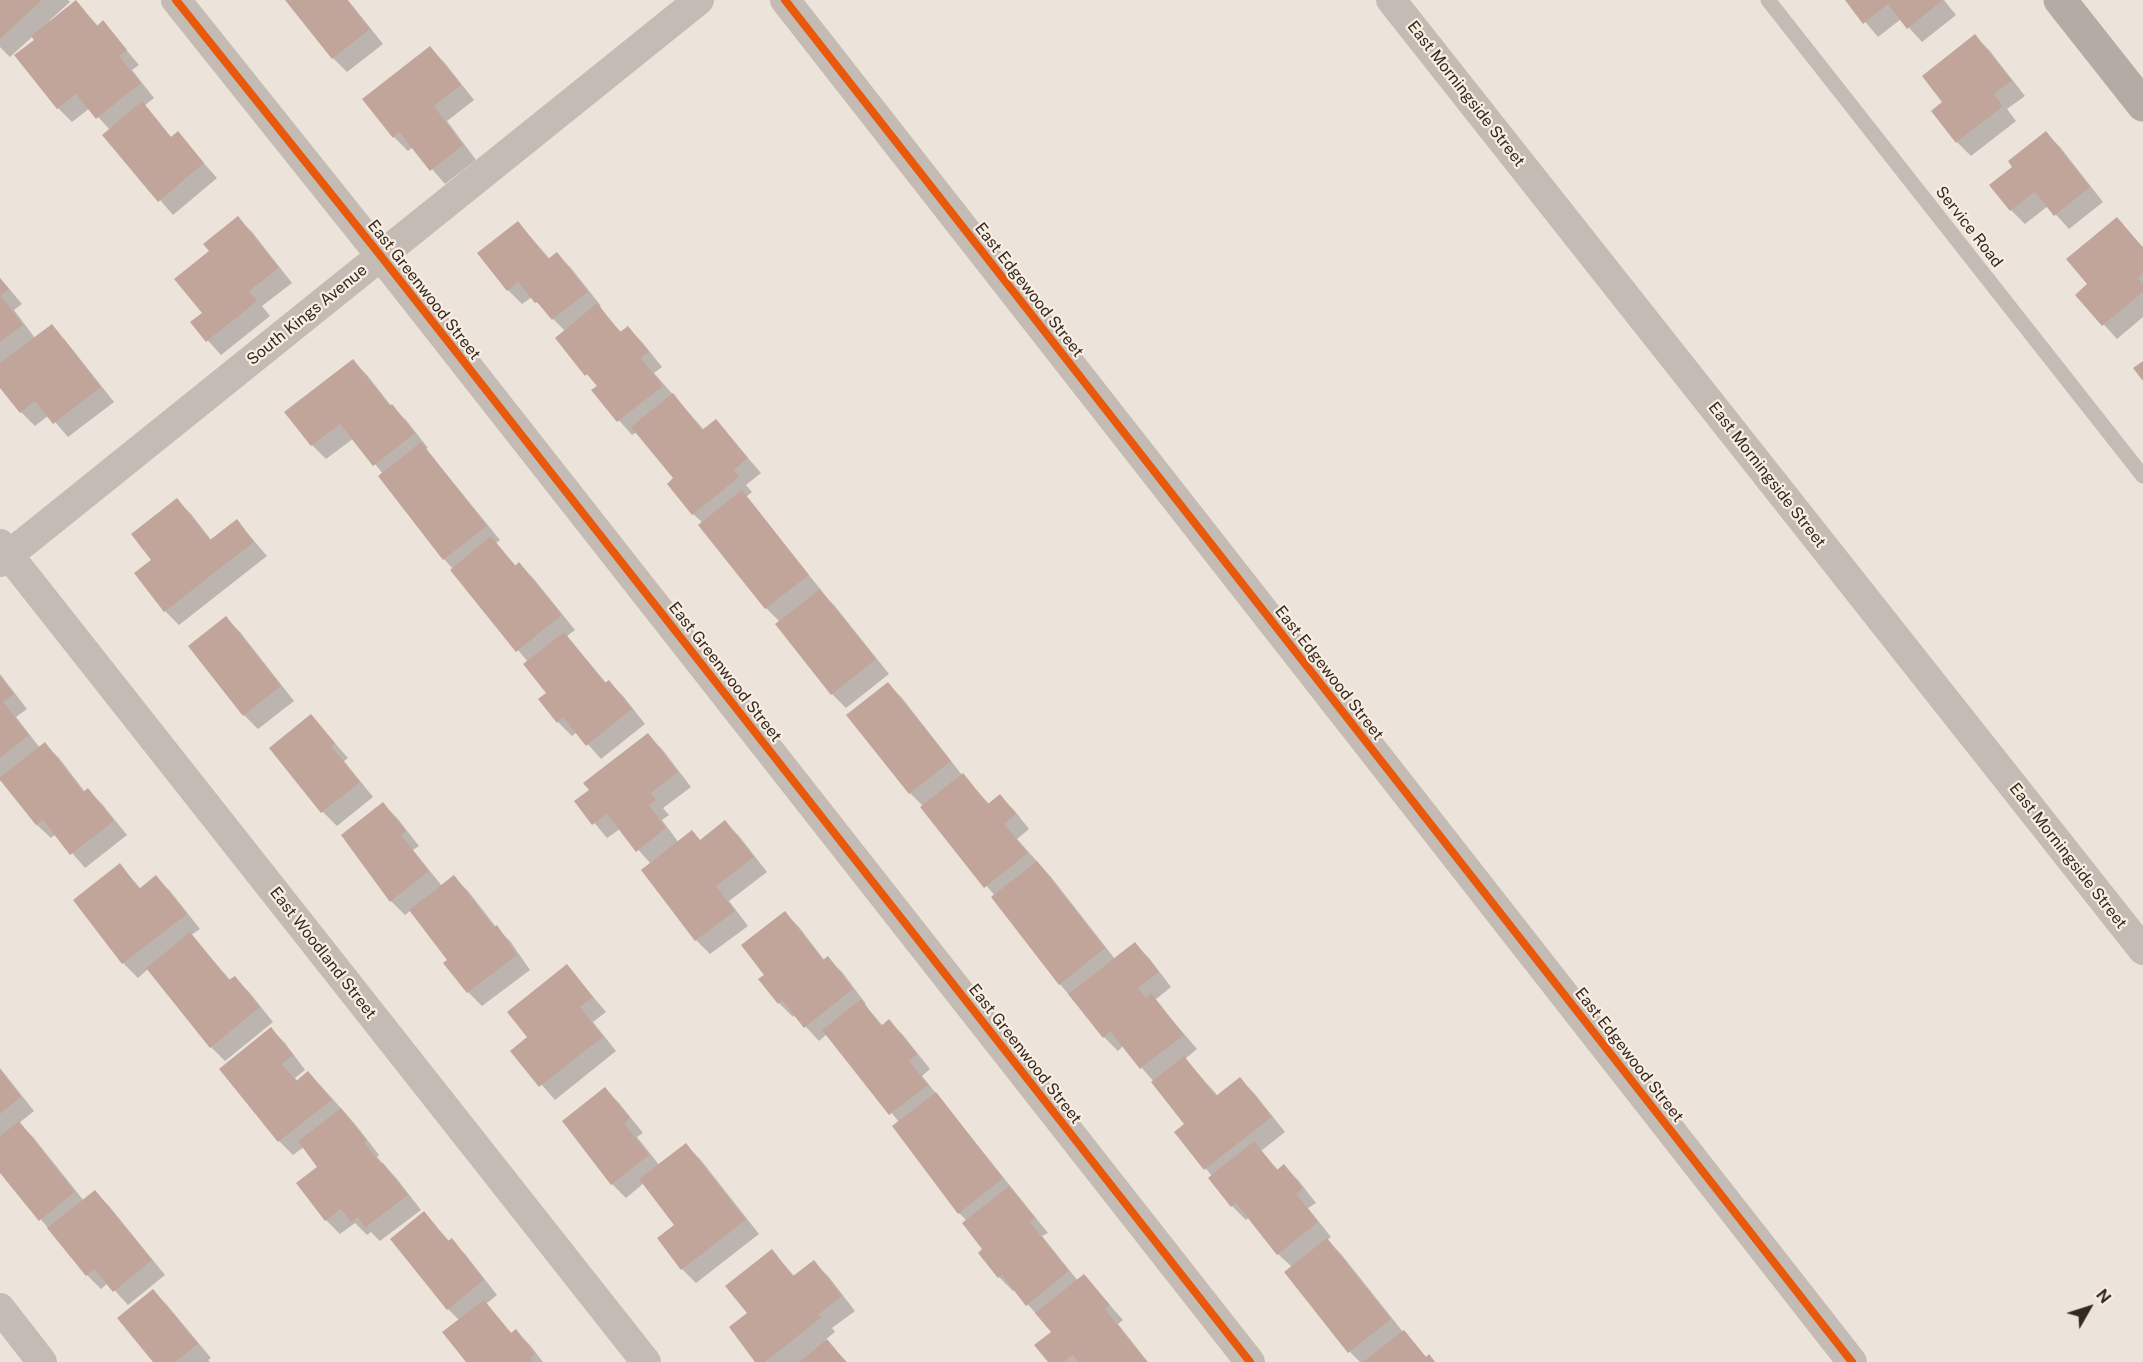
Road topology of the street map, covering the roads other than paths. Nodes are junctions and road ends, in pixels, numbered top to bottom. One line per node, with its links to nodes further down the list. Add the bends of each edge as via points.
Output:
1 (176, 0): 8 (street, East Greenwood Street)
2 (699, 0): 8 (street, South Kings Avenue)
3 (785, 0): 16 (street, East Edgewood Street)
4 (1391, 0): 11 (street, East Morningside Street)
5 (1768, 0): 9 (lane, Service Road)
6 (2060, 0): 7 (main road)
7 (2143, 105)
8 (380, 255): 10 (street, South Kings Avenue); 15 (street, East Greenwood Street)
9 (2143, 476)
10 (3, 554): 14 (street, East Woodland Street)
11 (2143, 950)
12 (0, 1308): 13 (street)
13 (42, 1362)
14 (646, 1362)
15 (1250, 1362)
16 (1852, 1362)

